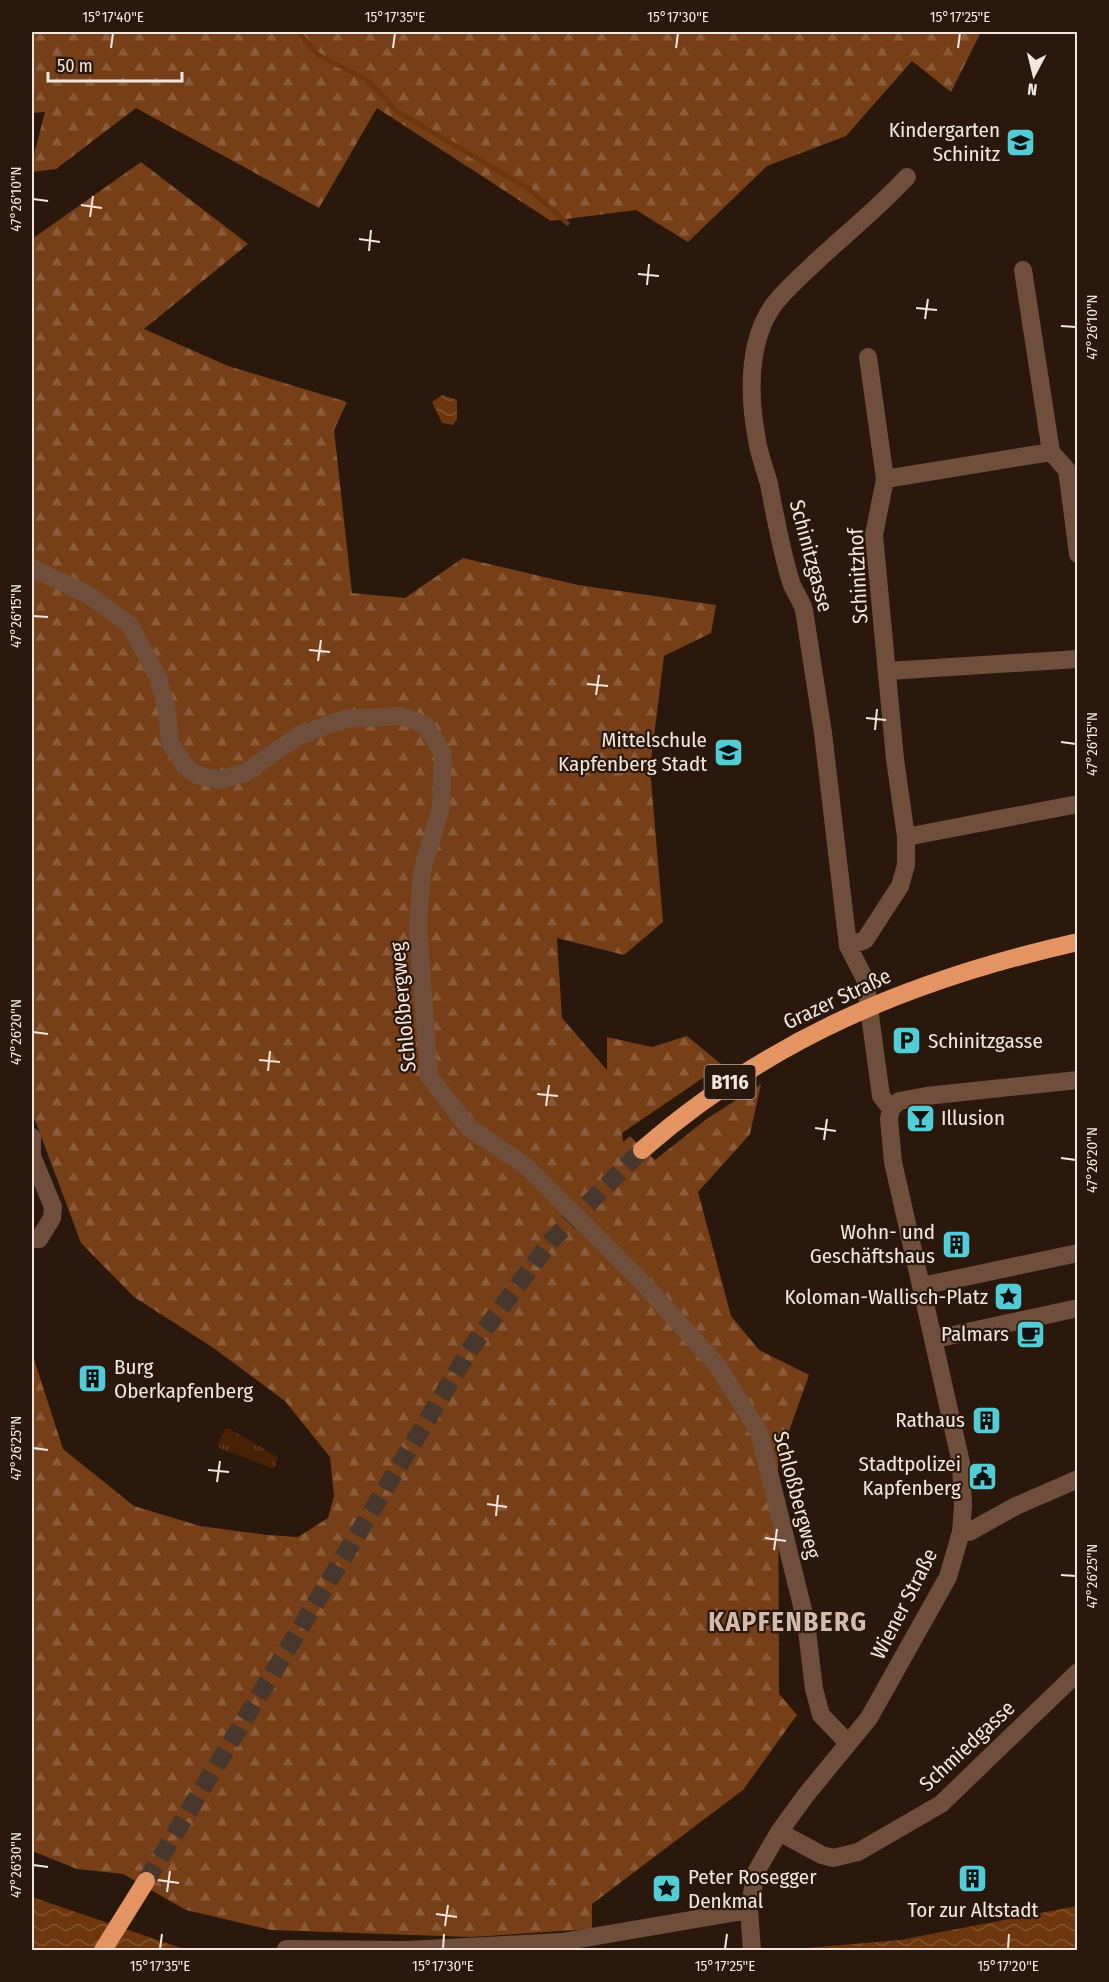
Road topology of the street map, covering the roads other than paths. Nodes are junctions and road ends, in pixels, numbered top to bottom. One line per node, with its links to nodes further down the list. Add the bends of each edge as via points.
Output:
1 (907, 177): 13 (street, Schinitzgasse, via 879,208 779,297 756,335 752,370 757,440 792,586 804,610)
2 (1023, 270): 4 (street)
3 (868, 357): 5 (street, Schinitzhof)
4 (1051, 452): 5 (street); 6 (street, via 1067,470)
5 (885, 479): 9 (street, Schinitzhof, via 874,535)
6 (1077, 554)
7 (32, 568): 26 (street, Schloßbergweg, via 87,594 129,624 158,677 170,742 185,766 197,775 219,780 245,773 298,736 344,719 402,716 425,725 443,753 441,807 422,872 418,928 429,1076 469,1128 526,1166 641,1281 717,1365 753,1422 784,1525 806,1622 821,1715)
8 (1077, 659): 9 (street)
9 (888, 670): 11 (street, Schinitzhof, via 894,759)
10 (1077, 804): 11 (street)
11 (906, 837): 13 (street, Schinitzhof, via 906,865 900,886 865,940)
12 (1077, 942): 17 (highway, Grazer Straße / B116, via 1013,957 888,998 827,1025 732,1080)
13 (848, 946): 15 (street, Schinitzgasse, via 865,979 881,1096)
14 (1077, 1080): 15 (street, via 926,1095 899,1101)
15 (891, 1109): 20 (street, Wiener Straße, via 892,1162)
16 (32, 1137): 18 (street, via 32,1156 53,1207 52,1218 39,1239)
17 (642, 1150)
18 (32, 1239)
19 (1077, 1253): 20 (street)
20 (922, 1286): 22 (street, Wiener Straße)
21 (1077, 1308): 22 (street)
22 (934, 1339): 24 (street, Wiener Straße, via 961,1463)
23 (1077, 1479): 24 (street, via 969,1532)
24 (961, 1532): 26 (street, Wiener Straße, via 948,1577 869,1718)
25 (1077, 1672): 27 (street, Schmiedgasse, via 942,1804 858,1852 822,1855)
26 (848, 1743): 27 (street, Wiener Straße)
27 (779, 1832): 29 (street, Wiener Straße, via 756,1872)
28 (146, 1881): 32 (highway)
29 (749, 1910): 30 (street, Wiener Straße); 31 (street, via 561,1942 406,1950)
30 (751, 1945)
31 (285, 1949)
32 (103, 1950)

